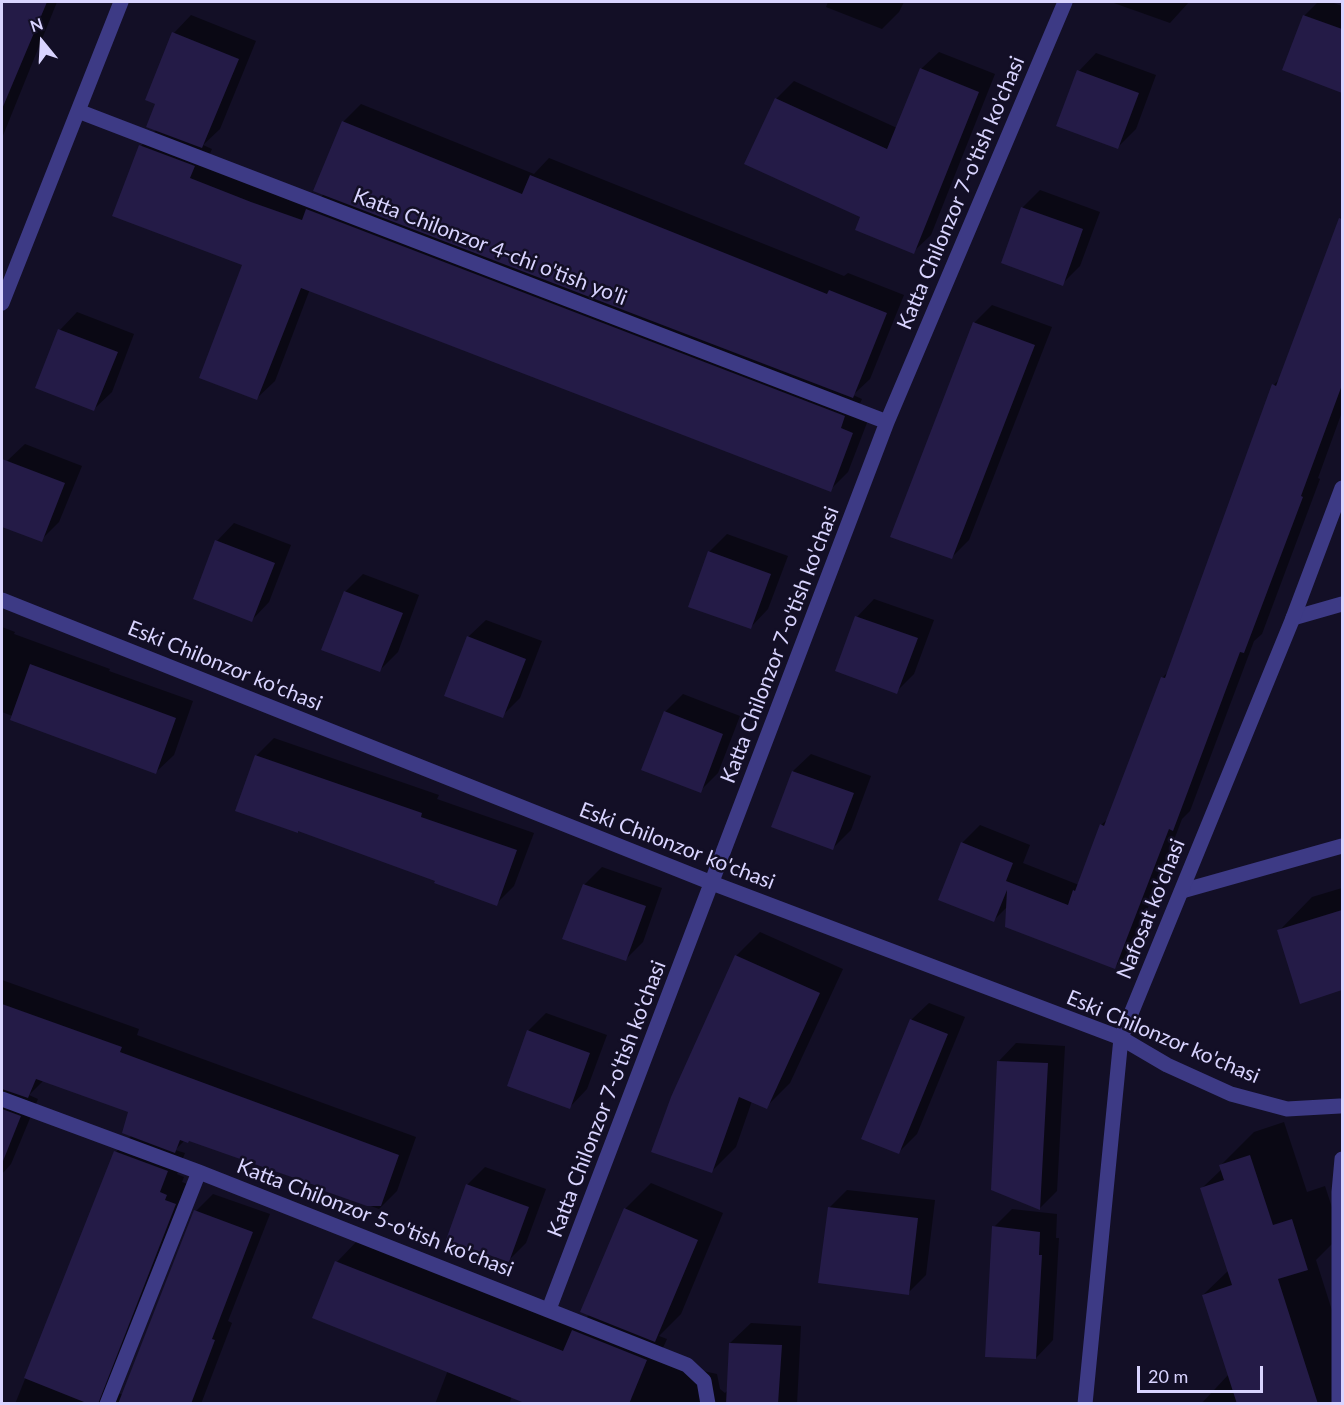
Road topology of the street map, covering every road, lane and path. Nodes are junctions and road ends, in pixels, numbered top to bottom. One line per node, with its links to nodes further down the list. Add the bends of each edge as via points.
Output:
1 (121, 2): 3 (street)
2 (1065, 2): 5 (street, Katta Chilonzor 7-o'tish ko'chasi)
3 (78, 111): 4 (street); 5 (street, Katta Chilonzor 4-chi o'tish yo'li)
4 (2, 303)
5 (887, 422): 11 (street, Katta Chilonzor 7-o'tish ko'chasi)
6 (1342, 488): 9 (street, Nafosat ko'chasi)
7 (2, 600): 11 (street, Eski Chilonzor ko'chasi)
8 (1342, 604): 9 (street)
9 (1293, 618): 12 (street, Nafosat ko'chasi)
10 (1342, 846): 12 (street)
11 (712, 883): 13 (street, Eski Chilonzor ko'chasi); 18 (street, Katta Chilonzor 7-o'tish ko'chasi)
12 (1182, 891): 13 (street, Nafosat ko'chasi)
13 (1121, 1038): 15 (street, Eski Chilonzor ko'chasi, via 1167,1065 1231,1094 1287,1110); 21 (street, Nafosat ko'chasi)
14 (2, 1099): 17 (street, Katta Chilonzor 5-o'tish ko'chasi)
15 (1342, 1107)
16 (1342, 1159): 22 (street)
17 (199, 1172): 18 (street, Katta Chilonzor 5-o'tish ko'chasi); 19 (street)
18 (549, 1309): 20 (street, Katta Chilonzor 5-o'tish ko'chasi, via 687,1365 704,1381)
19 (107, 1404)
20 (708, 1404)
21 (1085, 1404)
22 (1339, 1404)

